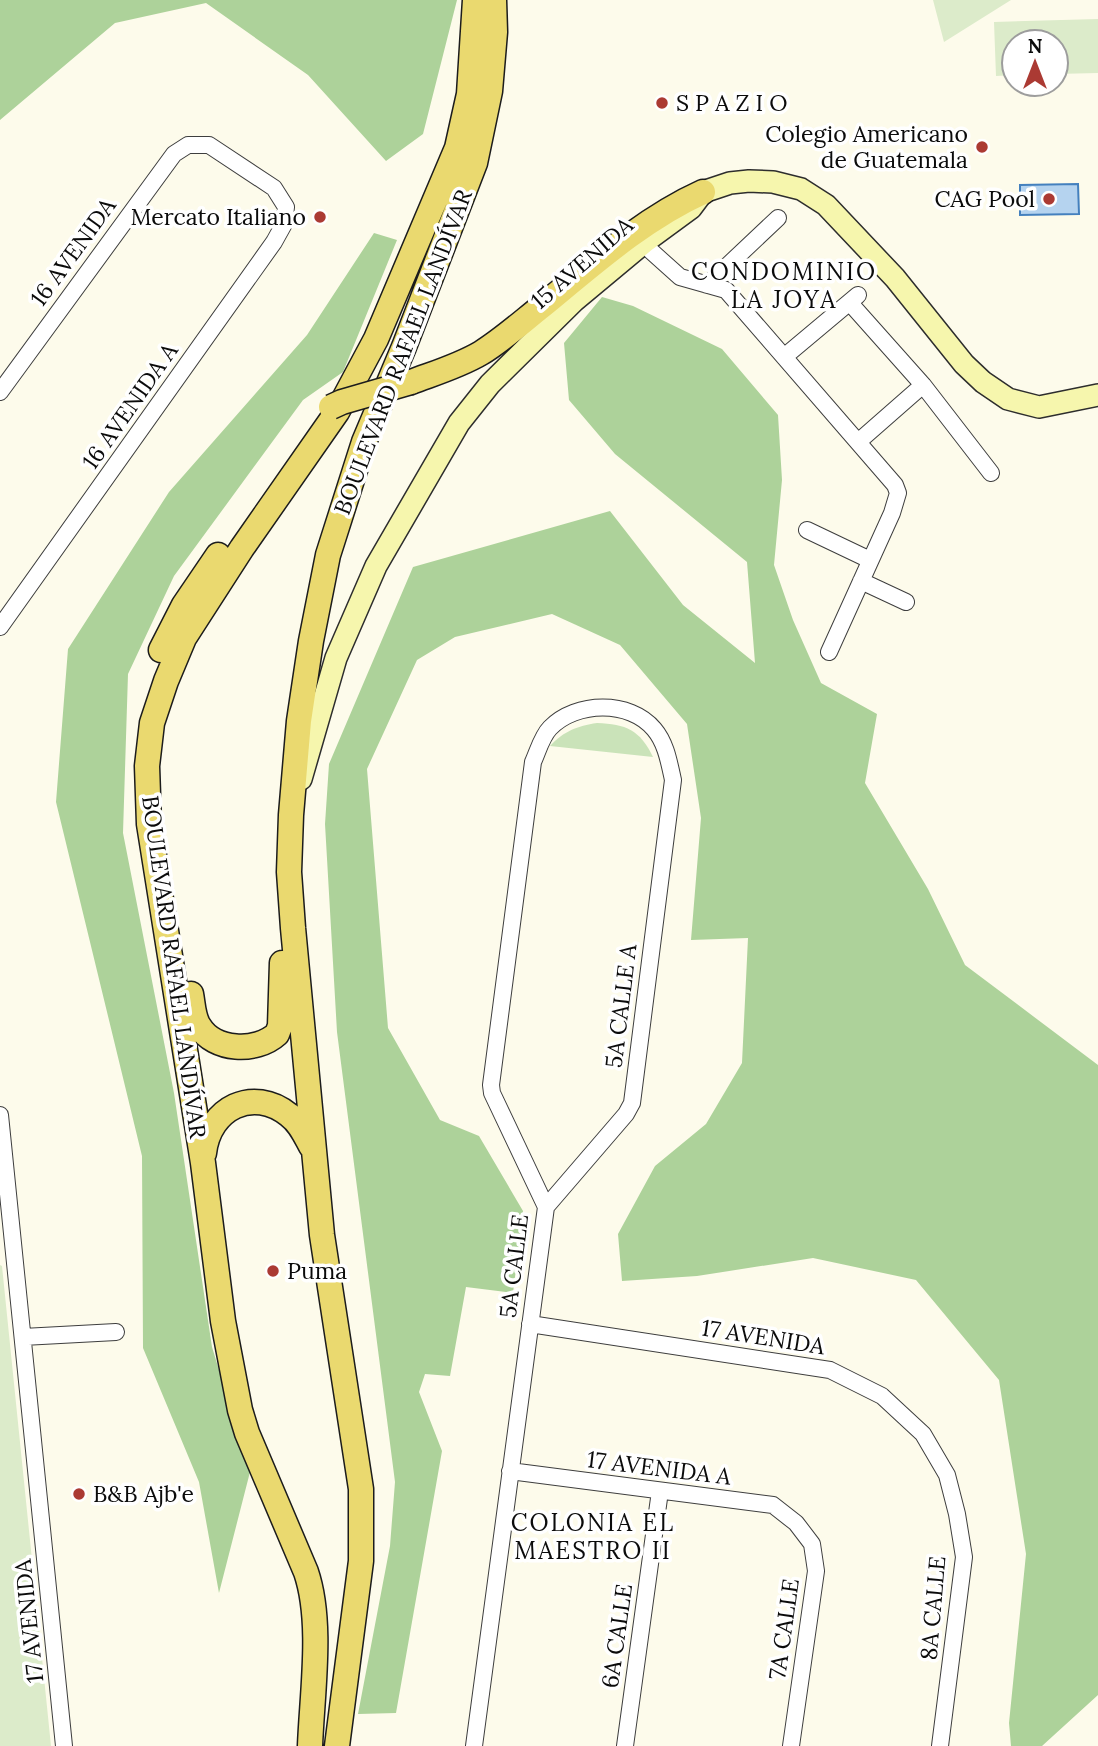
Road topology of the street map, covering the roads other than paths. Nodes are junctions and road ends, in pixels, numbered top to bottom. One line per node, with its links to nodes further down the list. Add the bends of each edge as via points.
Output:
1 (475, 0): 23 (main road, BOULEVARD RAFAEL LANDÍVAR, via 469,94 457,148 376,339 337,412 184,638 166,681 152,723 147,766 149,824)
2 (494, 0): 21 (main road, BOULEVARD RAFAEL LANDÍVAR, via 490,91 475,163 360,455 320,588 299,721)
3 (699, 194): 6 (street, 15 AVENIDA, via 691,208); 11 (street, 15 AVENIDA, via 749,181 801,189 826,205 895,278 964,364 1008,400 1039,407); 23 (main road, bridge, via 600,258 481,353 411,382 342,402 317,419 295,446 184,605 145,689 133,792 150,884)
4 (286, 207): 10 (street, 16 AVENIDA, via 274,188 209,145 188,145 174,154); 18 (street, 16 AVENIDA A, via 284,224 274,242)
5 (778, 218): 7 (street)
6 (646, 241): 7 (street, via 680,278); 21 (street, 15 AVENIDA, via 574,301 490,384 437,458 376,566 336,658)
7 (708, 285): 8 (street, via 726,290)
8 (784, 357): 9 (street, via 854,299); 12 (street)
9 (923, 384): 12 (street); 13 (street)
10 (0, 392)
11 (1098, 394)
12 (858, 442): 15 (street, via 898,493)
13 (991, 473)
14 (807, 530): 15 (street)
15 (870, 560): 16 (street)
16 (861, 581): 17 (street); 19 (street)
17 (906, 602)
18 (0, 627)
19 (829, 652)
20 (673, 780): 27 (street, 5A CALLE A, via 632,1103); 27 (street, 5A CALLE, via 667,752 654,729 634,714 617,709 578,710 562,719 549,729 533,762 491,1085)
21 (291, 815): 22 (main road, BOULEVARD RAFAEL LANDÍVAR)
22 (289, 872): 23 (main road, via 280,915 282,1017 277,1034 266,1042 229,1046 207,1036 197,1021 182,955); 25 (main road, BOULEVARD RAFAEL LANDÍVAR)
23 (163, 915): 26 (main road, BOULEVARD RAFAEL LANDÍVAR)
24 (0, 1115): 30 (street, 17 AVENIDA)
25 (315, 1153): 26 (main road, via 290,1115 277,1107 249,1102 220,1114 212,1124); 37 (main road, BOULEVARD RAFAEL LANDÍVAR, via 322,1235 361,1489 361,1561)
26 (202, 1163): 36 (main road, BOULEVARD RAFAEL LANDÍVAR, via 240,1410 311,1592 315,1617)
27 (546, 1207): 28 (street, 5A CALLE)
28 (530, 1324): 31 (street, 5A CALLE); 32 (street, 17 AVENIDA, via 830,1370 882,1396 923,1434)
29 (116, 1332): 30 (street)
30 (23, 1337): 35 (street, 17 AVENIDA)
31 (510, 1471): 33 (street, 17 AVENIDA A); 38 (street, 5A CALLE)
32 (947, 1475): 41 (street, 8A CALLE, via 964,1557)
33 (660, 1491): 34 (street, 17 AVENIDA A, via 773,1505); 39 (street, 6A CALLE)
34 (796, 1523): 40 (street, 7A CALLE, via 812,1544 816,1571)
35 (64, 1746)
36 (310, 1746)
37 (337, 1746)
38 (474, 1746)
39 (625, 1746)
40 (791, 1746)
41 (940, 1746)

